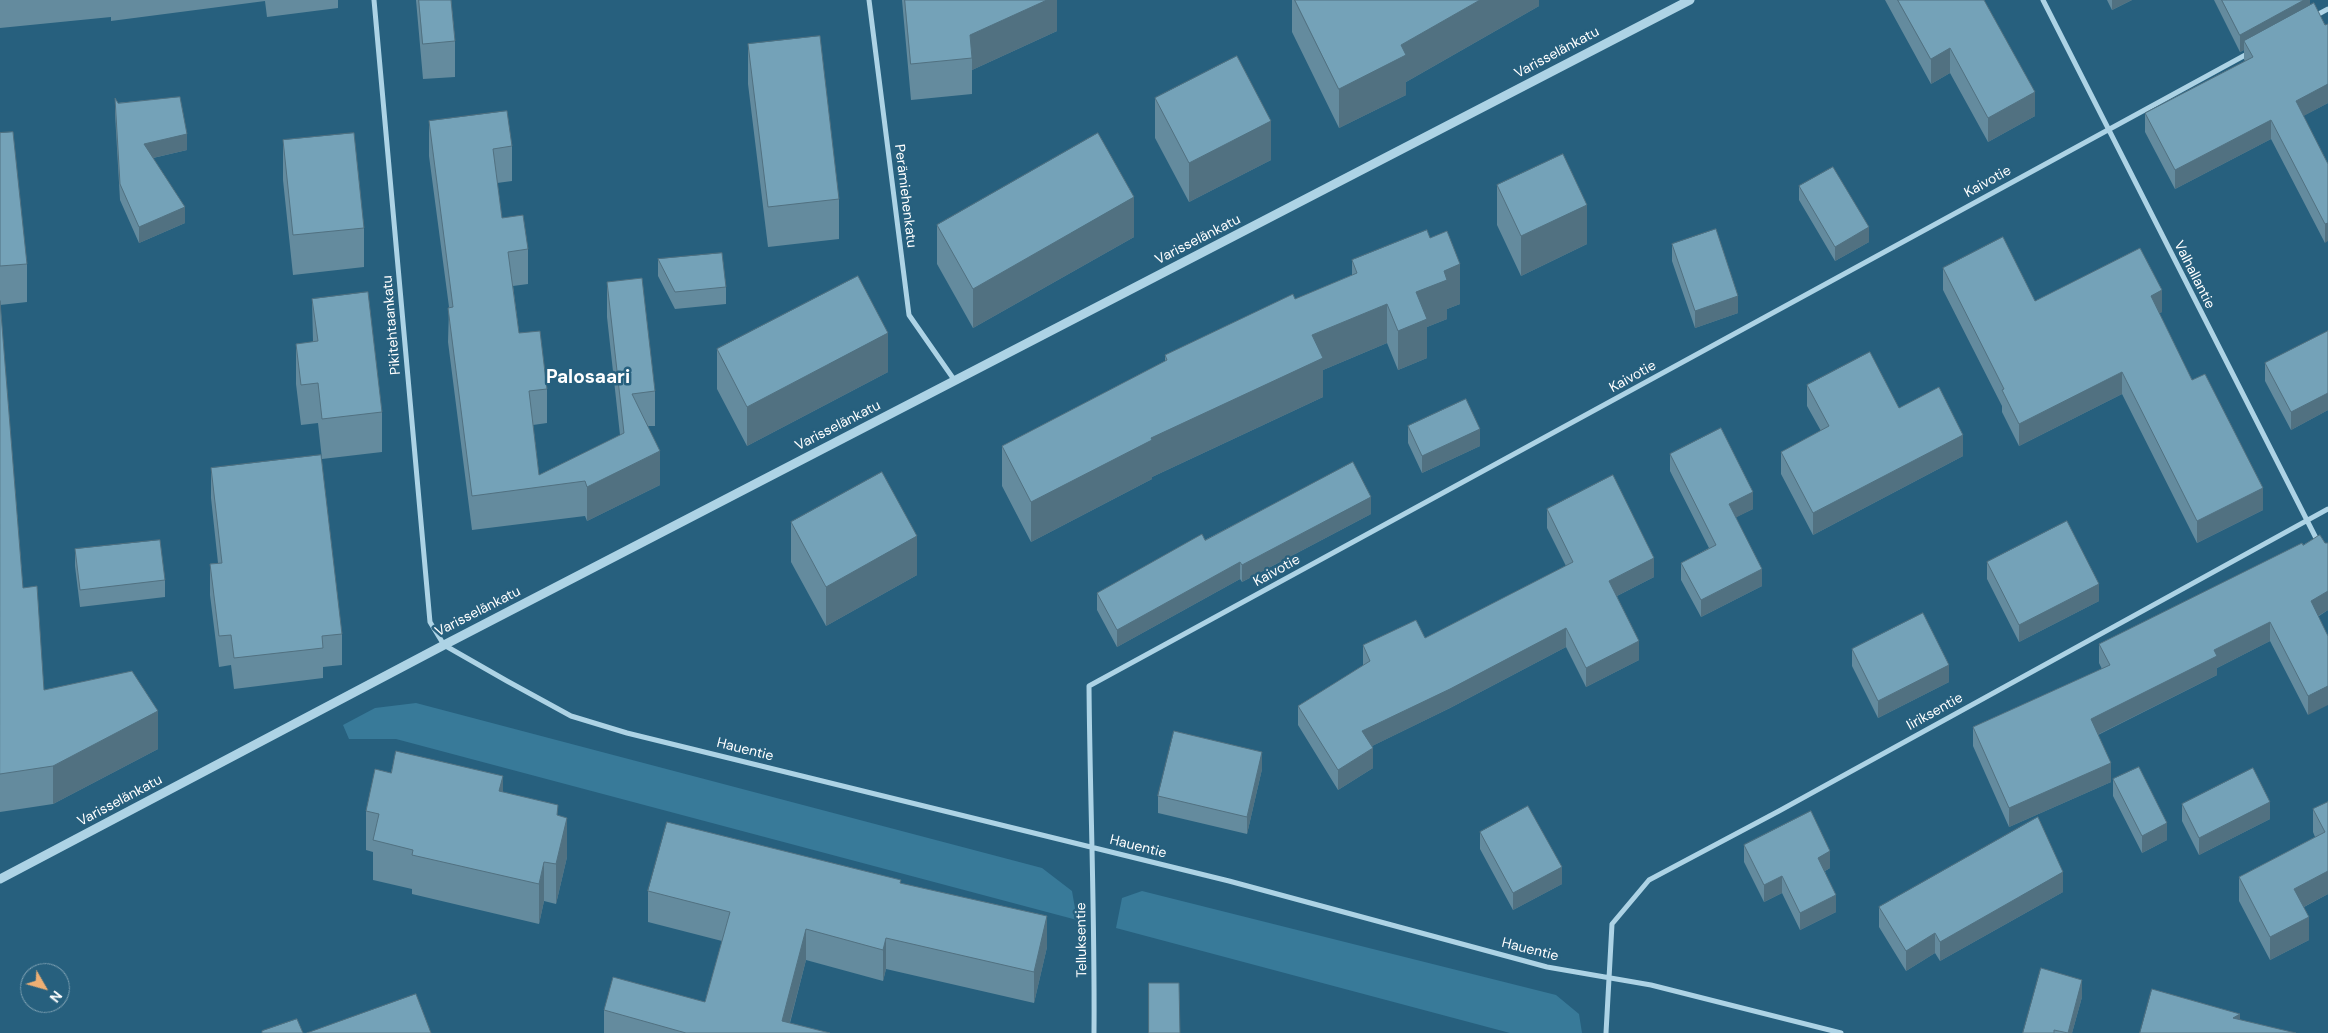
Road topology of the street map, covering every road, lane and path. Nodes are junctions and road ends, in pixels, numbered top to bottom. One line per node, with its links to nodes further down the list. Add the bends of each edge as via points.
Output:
1 (374, 0): 13 (street, Pikitehtaankatu, via 430,622)
2 (869, 0): 9 (street, Perämiehenkatu, via 909,315)
3 (1690, 0): 9 (street, Varisselänkatu)
4 (2043, 0): 8 (street, Valhallantie)
5 (2328, 9): 6 (street)
6 (2304, 22)
7 (2255, 49): 8 (street, Kaivotie)
8 (2108, 130): 11 (street, Valhallantie); 14 (street, Kaivotie, via 1089,686)
9 (955, 381): 13 (street, Varisselänkatu)
10 (2328, 509): 11 (street, Iiriksentie)
11 (2306, 521): 12 (street, Valhallantie); 16 (street, Iiriksentie, via 1649,880 1612,924)
12 (2324, 552)
13 (444, 645): 14 (street, Hauentie, via 571,716 628,733); 15 (street, Varisselänkatu)
14 (1090, 847): 16 (street, Hauentie, via 1253,887 1547,967); 17 (street, Telluksentie, via 1095,934)
15 (0, 879)
16 (1608, 977): 18 (street, Iiriksentie); 19 (street, Hauentie)
17 (1094, 1033)
18 (1606, 1033)
19 (1841, 1033)

